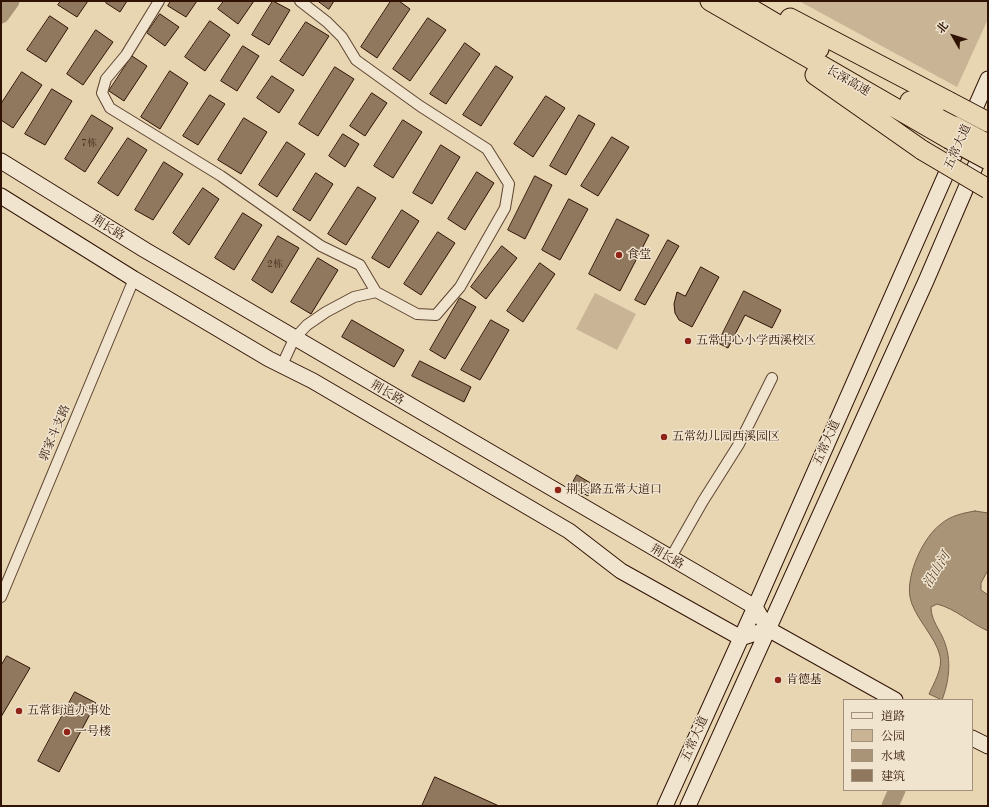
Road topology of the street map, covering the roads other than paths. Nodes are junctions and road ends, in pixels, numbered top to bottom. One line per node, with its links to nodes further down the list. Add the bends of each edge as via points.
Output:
1 (159, 1): 15 (street, via 126,55 106,79 102,93 110,108 221,176 321,246 360,265)
2 (300, 1): 15 (street, via 342,37 356,60 420,106 487,149 509,184 505,208 460,287 436,315 417,314)
3 (756, 1): 6 (highway, bridge)
4 (724, 4): 7 (highway, 长深高速, via 852,70); 12 (highway, bridge, via 922,150)
5 (988, 79): 21 (main road, 五常大道)
6 (988, 122)
7 (951, 132): 9 (highway, 长深高速, bridge); 10 (highway, 长深高速, bridge)
8 (988, 137): 22 (main road, 五常大道, via 926,281)
9 (988, 144)
10 (988, 160)
11 (1, 161): 16 (main road, 荆长路)
12 (988, 189)
13 (1, 196): 14 (main road)
14 (134, 279): 17 (main road); 20 (street, 郭家斗支路)
15 (376, 292): 16 (street, via 354,297 326,312 307,325)
16 (294, 339): 17 (street); 19 (main road, 荆长路)
17 (282, 365): 23 (main road, via 569,531 621,571)
18 (772, 378): 19 (street, via 739,444)
19 (670, 559): 21 (main road, 荆长路)
20 (1, 597)
21 (755, 607): 22 (main road, 荆长路); 23 (main road, 五常大道)
22 (768, 629): 23 (main road); 24 (main road); 28 (main road, 五常大道)
23 (741, 638): 27 (main road, 五常大道)
24 (893, 699)
25 (973, 738): 26 (main road)
26 (988, 746)
27 (664, 806)
28 (688, 806)

